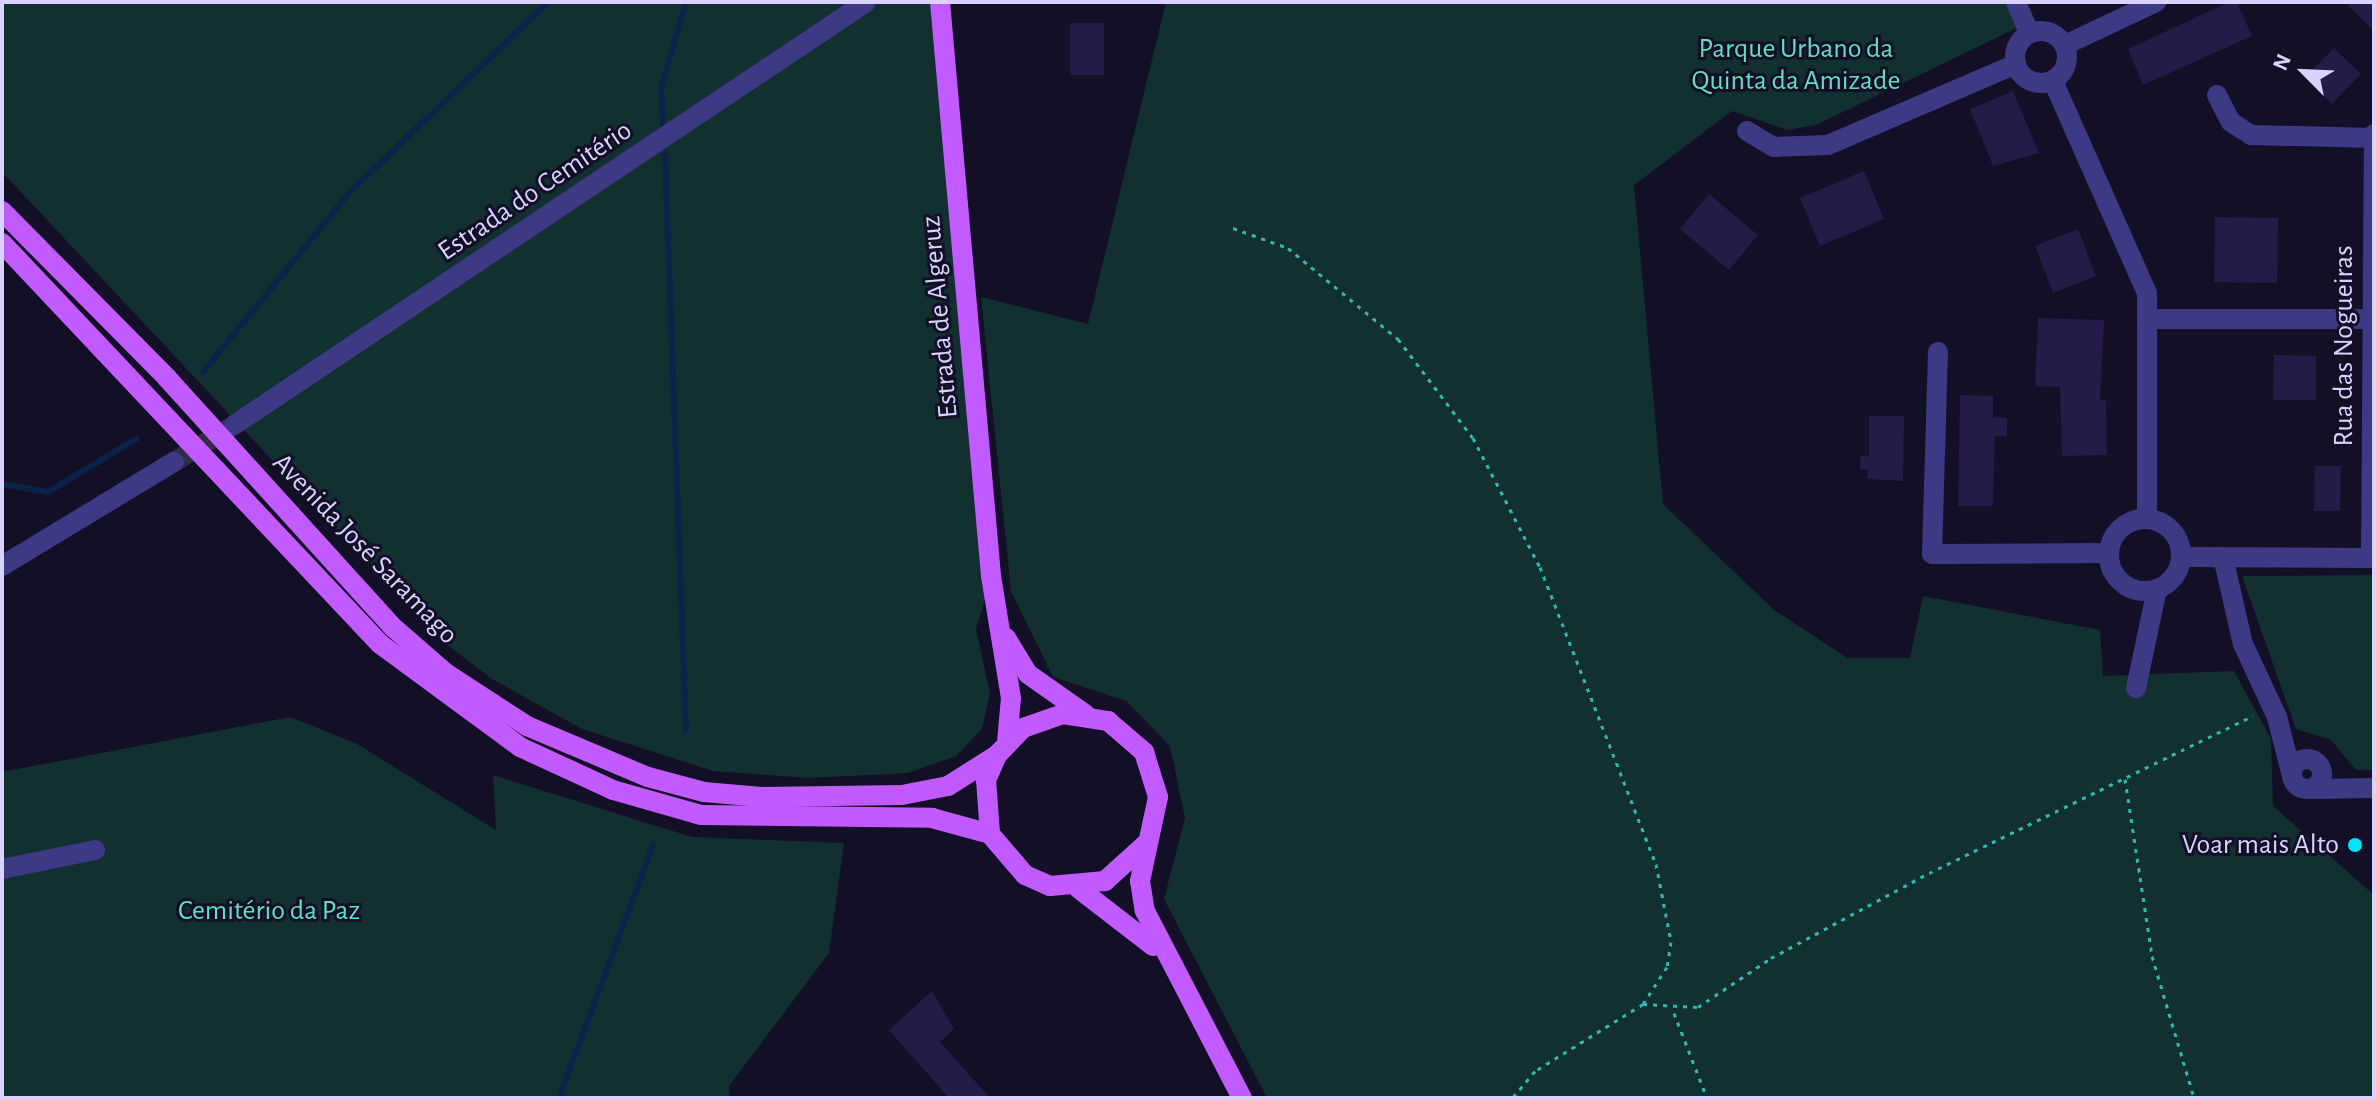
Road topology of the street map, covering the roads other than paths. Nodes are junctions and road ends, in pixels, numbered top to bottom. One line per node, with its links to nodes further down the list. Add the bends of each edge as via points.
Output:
1 (866, 2): 17 (street, Estrada do Cemitério)
2 (940, 2): 26 (main road, Estrada de Algeruz)
3 (2016, 2): 5 (street)
4 (2156, 2): 6 (street)
5 (2029, 33): 6 (street, via 2050,32); 7 (street, via 2016,49)
6 (2065, 45): 8 (street, via 2067,66)
7 (2016, 64): 8 (street, via 2033,83); 10 (street, via 1828,145 1774,147)
8 (2053, 81): 14 (street, via 2147,293)
9 (2217, 95): 11 (street, via 2231,122 2251,135)
10 (1747, 131)
11 (2374, 136): 15 (street, Rua das Nogueiras)
12 (2, 211): 30 (main road, Avenida José Saramago, via 167,378 394,628 447,674 527,726 648,777 704,792 762,797 902,795 948,786)
13 (2, 243): 36 (main road, Avenida José Saramago, via 380,644 520,747 613,790 701,815 932,818)
14 (2149, 319): 15 (street); 19 (street)
15 (2373, 319): 23 (street, Rua das Nogueiras)
16 (1938, 352): 20 (street, via 1932,554)
17 (234, 425)
18 (174, 462): 24 (street)
19 (2147, 519): 20 (street, via 2121,528); 21 (street, via 2172,531)
20 (2109, 553): 25 (street, via 2118,580)
21 (2181, 557): 22 (street); 25 (street, via 2178,571)
22 (2223, 557): 23 (street); 29 (street, via 2243,644)
23 (2372, 558)
24 (2, 566)
25 (2157, 589): 27 (street)
26 (999, 627): 28 (main road, Estrada de Algeruz, via 1028,674); 30 (main road, Estrada de Algeruz, via 1011,698)
27 (2136, 688)
28 (1085, 714): 30 (main road, via 1042,718); 37 (main road, Estrada de Algeruz, via 1108,721 1144,752 1158,797)
29 (2284, 740): 31 (street); 32 (street)
30 (1002, 749): 36 (main road, Estrada de Algeruz, via 986,780)
31 (2317, 765): 32 (street, via 2300,761); 33 (street); 35 (street)
32 (2292, 776): 35 (street)
33 (2342, 785): 34 (street); 35 (street)
34 (2374, 788)
35 (2310, 789)
36 (990, 834): 40 (main road, Estrada de Algeruz, via 1025,875)
37 (1147, 843): 40 (main road, via 1117,873); 41 (main road, Estrada de Algeruz, via 1141,897)
38 (95, 850): 39 (street)
39 (2, 869)
40 (1078, 888): 41 (main road, Estrada de Algeruz, via 1131,922)
41 (1164, 958): 42 (main road, Estrada de Algeruz)
42 (1242, 1098)

